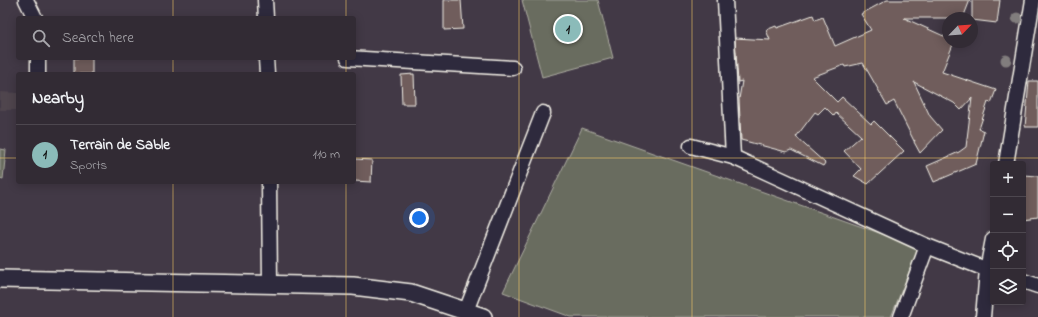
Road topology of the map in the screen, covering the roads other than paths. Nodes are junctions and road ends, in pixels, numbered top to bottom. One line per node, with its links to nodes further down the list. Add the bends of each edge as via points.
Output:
1 (26, 0): 5 (street)
2 (266, 0): 6 (street)
3 (725, 0): 15 (street)
4 (1033, 0): 16 (street)
5 (34, 16)
6 (266, 16)
7 (356, 58): 10 (street)
8 (38, 60): 11 (street)
9 (266, 60): 12 (street)
10 (513, 68)
11 (38, 72)
12 (267, 72)
13 (543, 113): 24 (street)
14 (691, 146): 15 (street)
15 (733, 157): 18 (street)
16 (1006, 161)
17 (269, 184): 22 (street)
18 (927, 246): 19 (street); 26 (street)
19 (990, 271): 27 (street)
20 (0, 279): 22 (street)
21 (1026, 282): 23 (street)
22 (270, 284): 24 (street, via 353,286 411,293)
23 (1038, 286)
24 (466, 311): 25 (street)
25 (484, 317)
26 (901, 317)
27 (983, 317)

